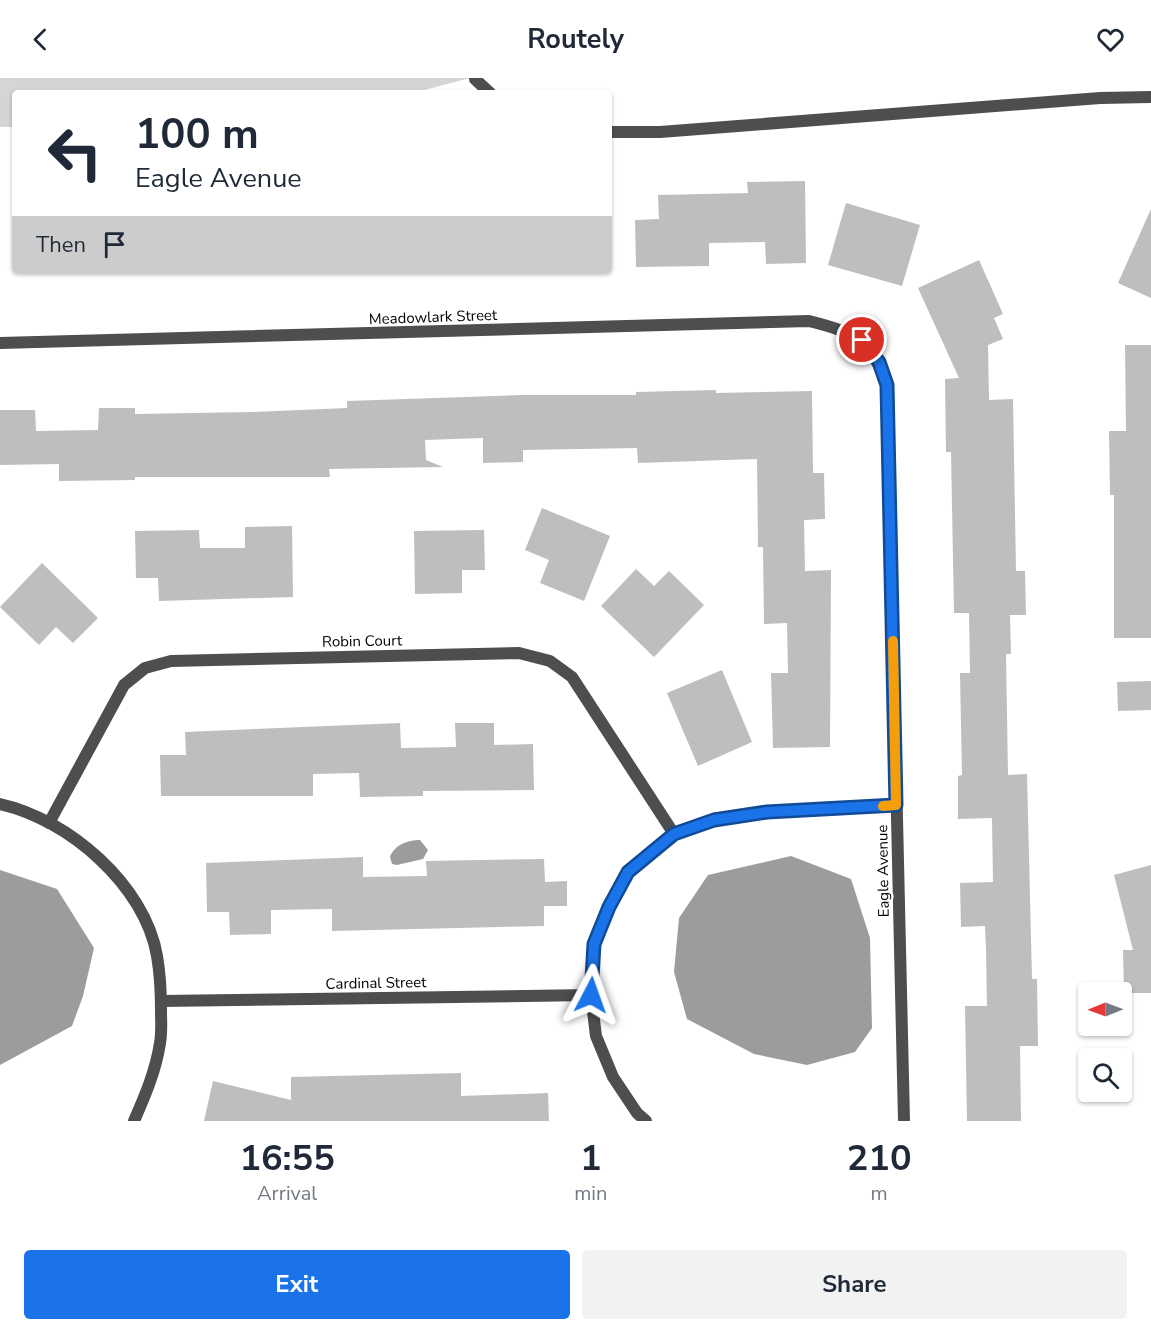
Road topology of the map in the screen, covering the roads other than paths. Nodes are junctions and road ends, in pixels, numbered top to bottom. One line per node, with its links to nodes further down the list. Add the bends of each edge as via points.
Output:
1 (475, 79): 2 (street)
2 (487, 90)
3 (1151, 97): 4 (street, via 660,132)
4 (612, 132)
5 (862, 340): 6 (street, Meadowlark Street, via 809,321); 8 (street, Eagle Avenue, via 879,362 887,385)
6 (0, 343)
7 (0, 804): 9 (street)
8 (896, 805): 10 (street, via 767,812 714,820); 15 (street, Eagle Avenue)
9 (50, 823): 10 (street, Robin Court, via 124,686 145,668 171,661 519,653 550,661 572,677); 12 (street, via 82,843 117,875 138,904 157,954)
10 (674, 834): 11 (street, via 628,872 609,907 594,944)
11 (591, 995): 12 (street, Cardinal Street); 14 (street, via 596,1036 613,1077)
12 (161, 1001): 13 (street, via 161,1042 150,1085)
13 (134, 1121)
14 (646, 1121)
15 (904, 1121)

